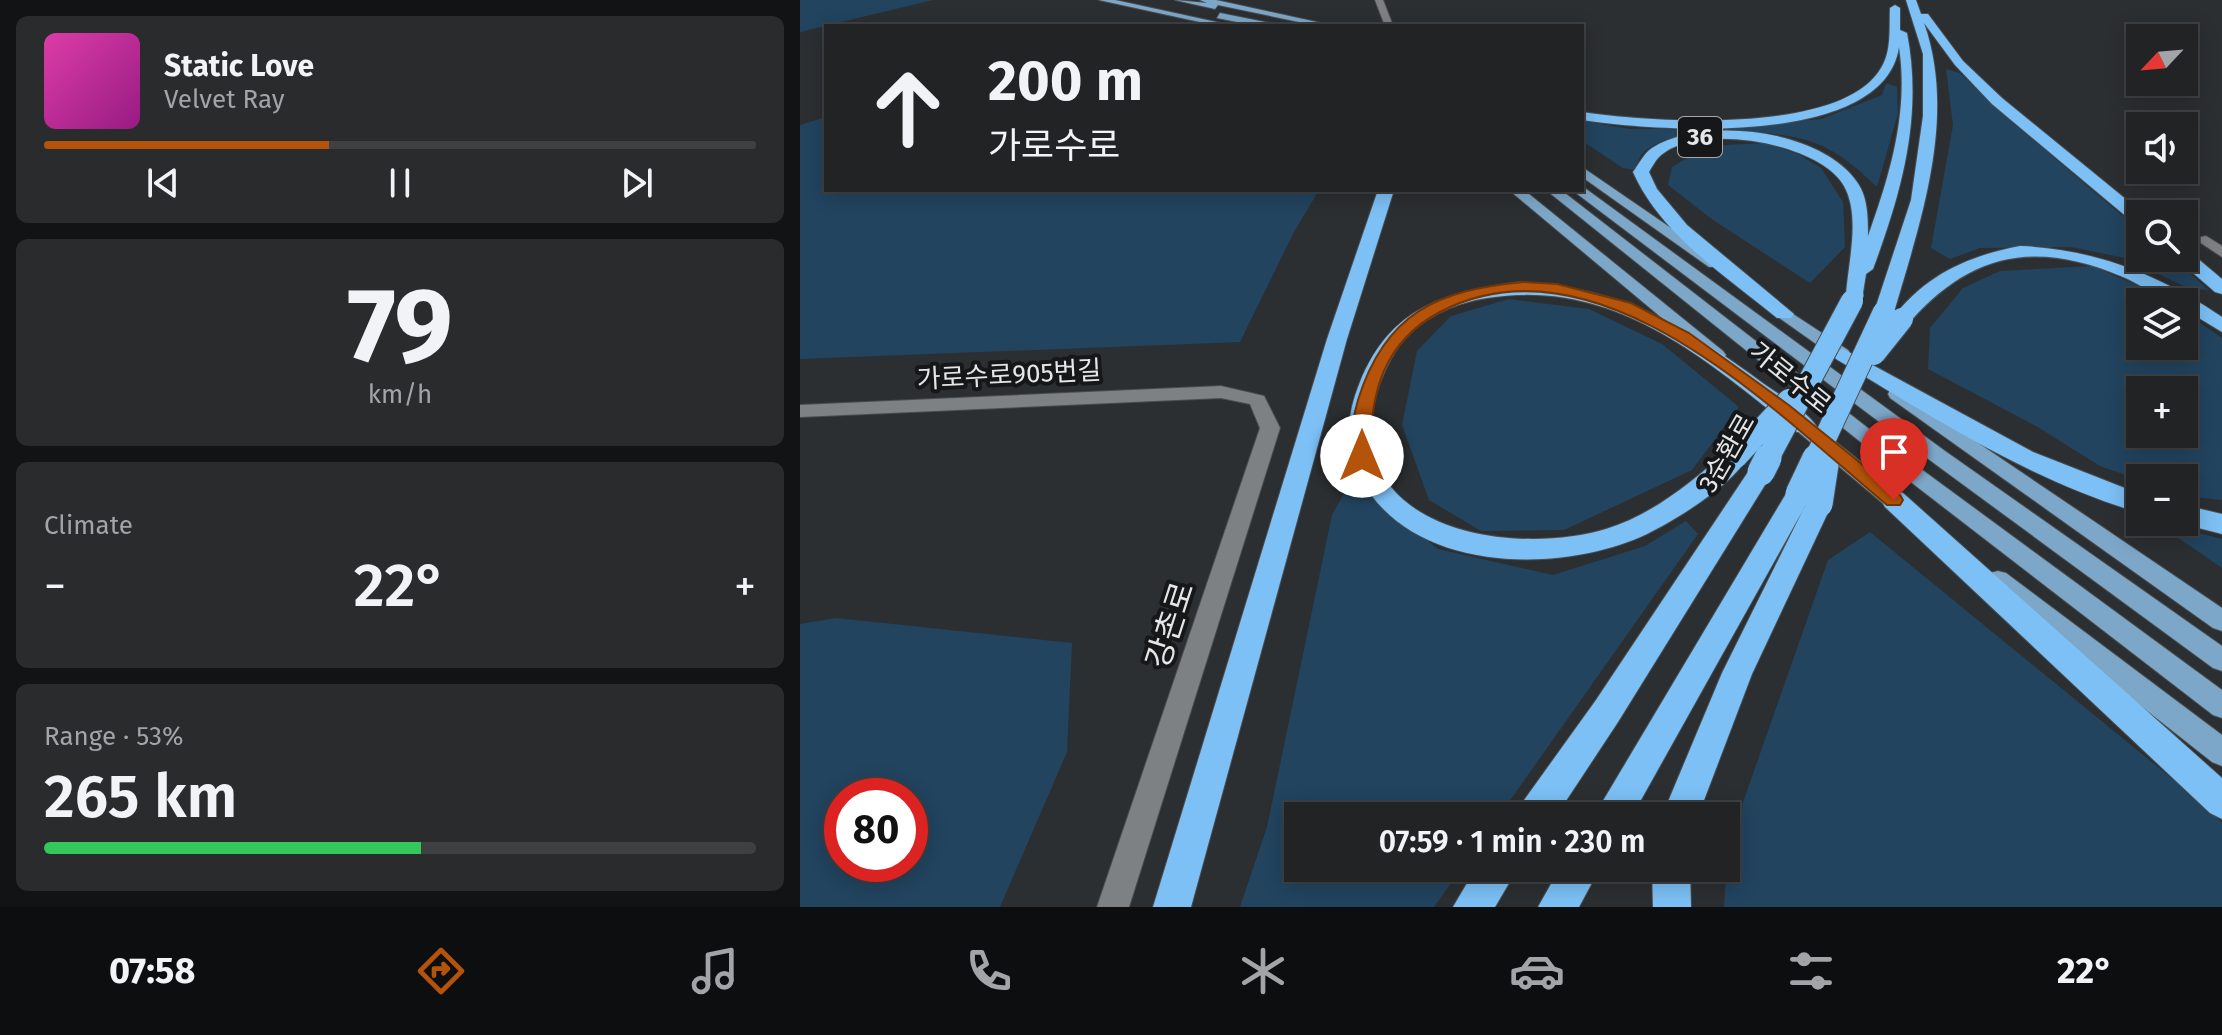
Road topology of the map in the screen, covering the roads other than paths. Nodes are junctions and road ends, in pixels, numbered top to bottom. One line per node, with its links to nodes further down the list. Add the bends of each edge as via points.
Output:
1 (1103, 0): 10 (main road)
2 (1142, 0): 11 (main road)
3 (1179, 0): 9 (main road)
4 (1192, 0): 9 (main road)
5 (1204, 0): 13 (main road)
6 (1379, 0): 14 (street)
7 (1911, 0): 21 (highway, via 1990,95); 28 (highway, via 1929,54 1930,116 1919,200)
8 (1894, 4): 15 (highway, via 1886,71 1864,93 1823,109 1712,125); 26 (highway, via 1907,51 1908,113 1893,195)
9 (1224, 9): 12 (main road)
10 (1220, 24)
11 (1260, 24)
12 (1295, 24)
13 (1321, 24)
14 (1388, 24)
15 (1584, 116)
16 (1584, 172): 27 (main road, 가로수로)
17 (1385, 192): 54 (highway, via 1337,339)
18 (1518, 192): 35 (main road, 가로수로)
19 (1555, 192): 34 (main road, 가로수로)
20 (1584, 192): 31 (main road, 가로수로)
21 (2126, 207)
22 (2206, 240): 23 (street)
23 (2222, 253)
24 (2198, 268): 25 (highway)
25 (2222, 288)
26 (1855, 295): 27 (highway, 36, via 1856,200 1852,185 1836,167 1795,146 1746,136 1694,137 1653,153 1641,172 1653,199); 36 (highway, 36, bridge, via 1812,374)
27 (1784, 314): 30 (main road, 36)
28 (1893, 315): 29 (highway, via 1954,272 1986,259 2035,253 2124,269 2175,294); 31 (highway, bridge)
29 (2222, 326)
30 (1843, 355): 38 (highway, via 2002,446); 42 (main road, 36)
31 (1843, 382): 34 (highway, bridge); 43 (main road, 가로수로)
32 (1221, 392): 33 (street, 가로수로905번길); 53 (street, 강촌로, via 1257,400 1270,428)
33 (800, 411)
34 (1829, 414): 37 (highway, bridge); 44 (main road, 가로수로)
35 (1805, 427): 36 (highway, via 1710,354 1642,314 1583,293 1524,286 1450,301 1404,328 1377,367 1360,432 1362,456 1372,478 1408,515 1468,543 1514,549 1578,546 1619,534); 39 (main road, 가로수로)
36 (1748, 464): 47 (highway, 3순환로, via 1607,711)
37 (1809, 499): 48 (highway); 49 (highway)
38 (2126, 499)
39 (1894, 500): 45 (main road, 가로수로); 46 (highway)
40 (2198, 518): 41 (highway)
41 (2222, 524)
42 (2222, 621)
43 (2222, 660)
44 (2222, 706)
45 (2222, 752)
46 (2222, 801)
47 (1545, 802)
48 (1621, 802)
49 (1686, 802)
50 (1489, 882): 55 (highway)
51 (1572, 882): 56 (highway)
52 (1671, 882): 57 (highway)
53 (1113, 907)
54 (1172, 907)
55 (1472, 907)
56 (1557, 907)
57 (1672, 907)

